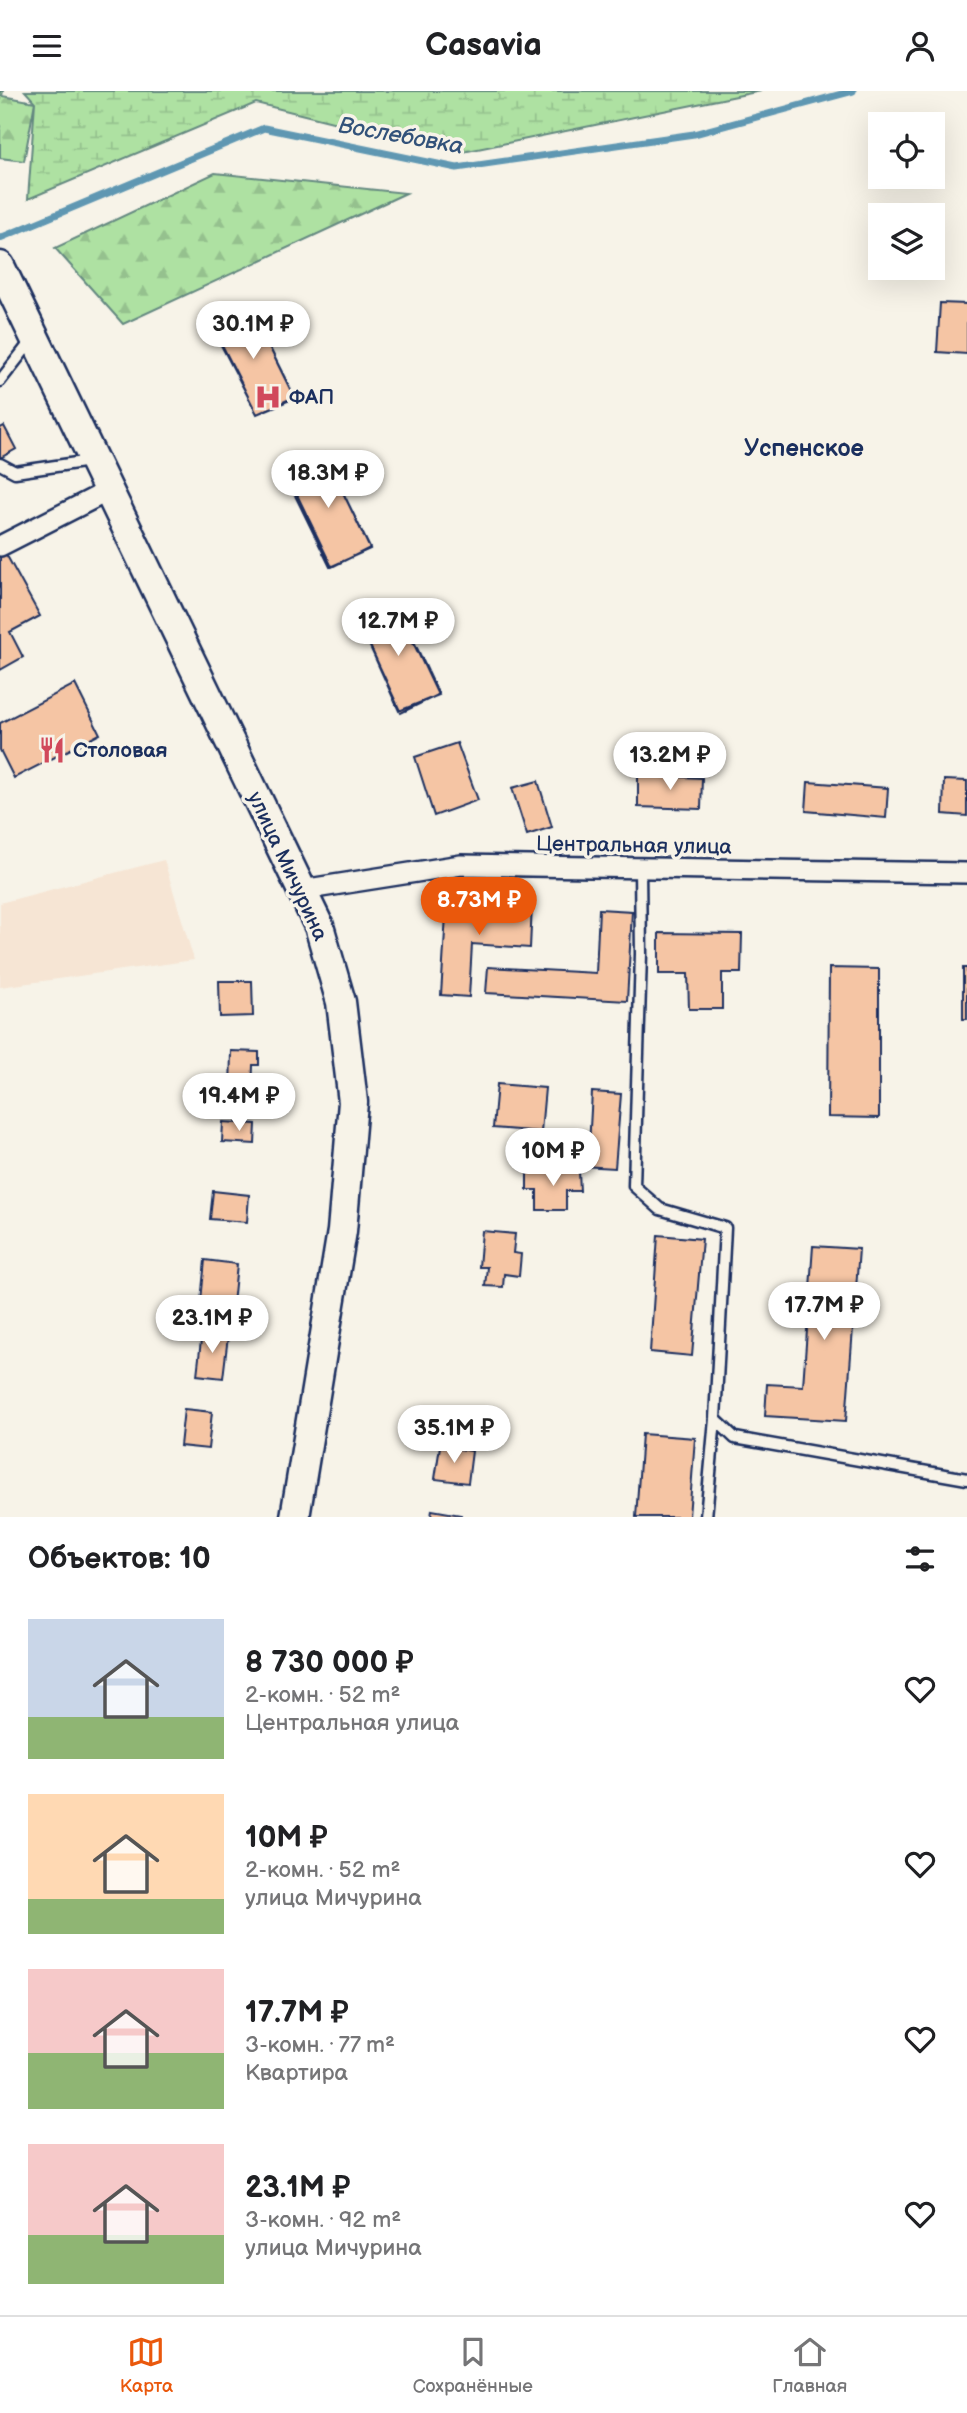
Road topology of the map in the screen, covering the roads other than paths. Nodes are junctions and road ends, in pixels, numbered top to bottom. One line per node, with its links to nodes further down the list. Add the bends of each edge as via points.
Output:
1 (0, 266): 2 (main road, улица Мичурина)
2 (34, 337): 3 (lane); 4 (main road, улица Мичурина)
3 (0, 381)
4 (94, 460): 5 (lane, via 15,472); 6 (main road, улица Мичурина)
5 (0, 464)
6 (108, 491): 7 (street); 10 (main road, улица Мичурина)
7 (0, 546)
8 (640, 868): 9 (street, Центральная улица); 10 (street, Центральная улица, via 461,865); 11 (lane, via 634,1186 660,1209 725,1228)
9 (967, 873)
10 (302, 890): 13 (main road, улица Мичурина, via 319,926 341,1002 353,1102 342,1231)
11 (715, 1419): 12 (lane, via 734,1438); 14 (lane)
12 (967, 1479)
13 (295, 1517)
14 (706, 1517)

